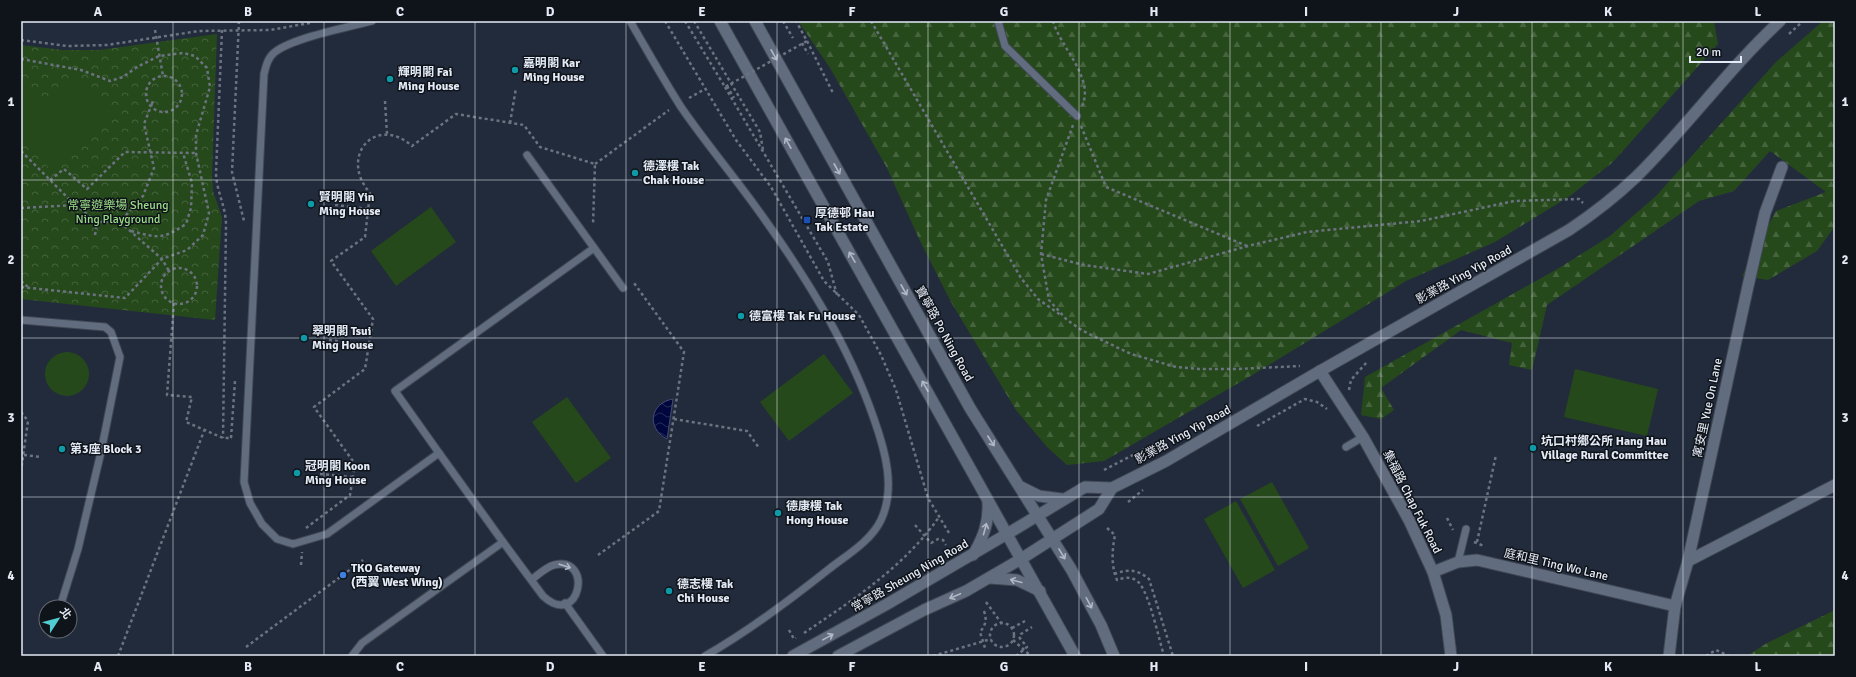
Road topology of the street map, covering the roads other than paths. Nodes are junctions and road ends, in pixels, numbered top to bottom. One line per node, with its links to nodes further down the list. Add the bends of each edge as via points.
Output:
1 (372, 21): 16 (lane, via 286,44 267,62 264,74 244,482 250,503 262,524 277,539 293,544 327,534)
2 (630, 21): 40 (lane, via 679,104 758,211 820,303 839,337 856,372 883,444 889,485 888,498 880,522 865,540 780,606)
3 (720, 21): 21 (main road, one-way to 3)
4 (755, 21): 18 (main road, 寶寧路 Po Ning Road, one-way to 18, via 970,408)
5 (998, 21): 7 (lane, via 1005,46)
6 (1780, 21): 13 (main road, 影業路 Ying Yip Road, via 1636,177 1593,213 1545,244)
7 (1077, 116)
8 (527, 155): 10 (lane)
9 (1782, 167): 29 (main road, 寓安里 Yue On Lane, via 1765,213)
10 (594, 248): 11 (lane); 16 (lane, via 395,391)
11 (623, 288)
12 (21, 320): 35 (lane, via 105,327 111,332 120,357 78,549)
13 (1320, 371): 14 (main road, 集福路 Chap Fuk Road); 19 (main road, 影業路 Ying Yip Road, via 1166,461)
14 (1363, 437): 15 (lane); 31 (main road, 集福路 Chap Fuk Road, via 1409,520)
15 (1346, 447)
16 (439, 453): 26 (lane)
17 (1835, 485): 29 (main road)
18 (1021, 486): 20 (main road, via 1039,496); 22 (main road, 寶寧路 Po Ning Road)
19 (1112, 488): 20 (main road, 影業路 Ying Yip Road, via 1084,488); 25 (main road, via 1099,509)
20 (1062, 499): 22 (main road, 影業路 Ying Yip Road)
21 (988, 501): 24 (main road); 27 (main road, one-way to 21, via 987,526)
22 (1038, 515): 24 (main road, 常寧路 Sheung Ning Road); 25 (main road, 寶寧路 Po Ning Road)
23 (1466, 529): 30 (lane)
24 (1007, 534): 27 (main road, 常寧路 Sheung Ning Road); 28 (main road)
25 (1053, 540): 28 (main road); 44 (main road, 寶寧路 Po Ning Road, one-way to 44, via 1101,625)
26 (503, 542): 33 (lane); 38 (lane, via 362,643)
27 (973, 555): 41 (main road, 常寧路 Sheung Ning Road, one-way to 27)
28 (1022, 559): 32 (main road); 34 (main road)
29 (1688, 561): 37 (main road, 寓安里 Yue On Lane)
30 (1458, 562): 31 (main road, 庭和里 Ting Wo Lane); 37 (main road, 庭和里 Ting Wo Lane, via 1477,560)
31 (1434, 572): 45 (main road, 集福路 Chap Fuk Road, via 1446,615)
32 (990, 578): 34 (main road, one-way to 32, via 1017,580); 42 (main road, one-way to 42)
33 (531, 580): 36 (lane, via 549,602); 36 (lane, one-way to 36, via 554,565 562,564 569,567 575,572 579,586 577,594)
34 (1040, 591): 43 (main road)
35 (62, 599)
36 (565, 604): 39 (lane)
37 (1675, 606): 46 (main road, 寓安里 Yue On Lane)
38 (352, 656)
39 (603, 656)
40 (705, 656)
41 (793, 656)
42 (838, 656)
43 (1075, 656)
44 (1114, 656)
45 (1450, 656)
46 (1669, 656)

